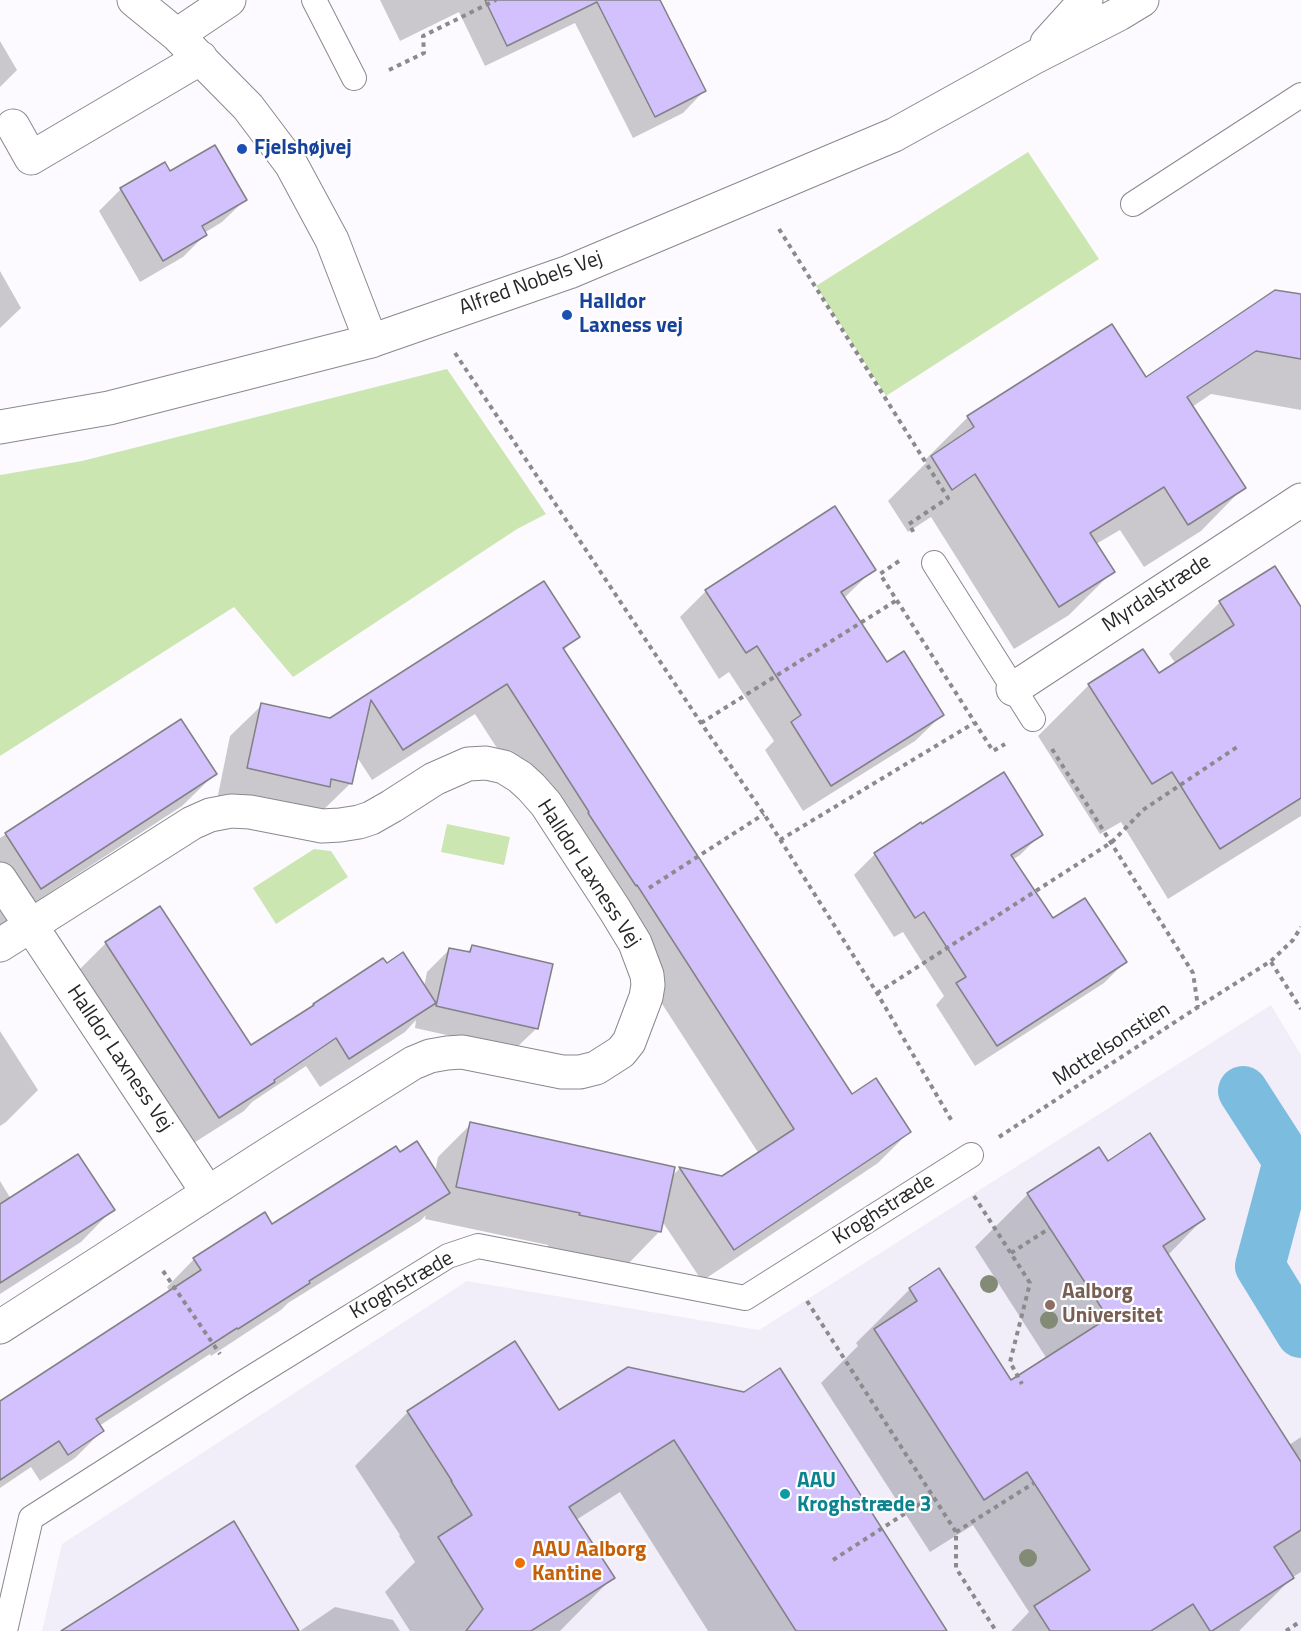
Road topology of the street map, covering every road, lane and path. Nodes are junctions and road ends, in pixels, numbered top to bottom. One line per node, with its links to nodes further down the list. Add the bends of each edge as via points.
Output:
1 (134, 0): 7 (street)
2 (229, 0): 7 (street)
3 (314, 0): 10 (lane)
4 (496, 0): 10 (path, via 423,36 424,53 369,79)
5 (1086, 0): 9 (street, Alfred Nobels Vej)
6 (1142, 0): 9 (street, Alfred Nobels Vej)
7 (177, 34): 8 (street)
8 (201, 58): 12 (street, via 31,158); 16 (street, via 248,107 291,164 332,240)
9 (1033, 58): 13 (street, Alfred Nobels Vej, via 894,135)
10 (354, 78)
11 (1301, 95): 14 (lane)
12 (13, 126)
13 (756, 193): 15 (street, Alfred Nobels Vej, via 569,272); 19 (path, via 948,498 909,524)
14 (1133, 204)
15 (426, 322): 16 (street, Alfred Nobels Vej); 25 (path, via 455,353)
16 (371, 341): 17 (street, Alfred Nobels Vej, via 109,408)
17 (0, 427)
18 (1301, 500): 23 (street, Myrdalstræde)
19 (918, 539)
20 (905, 557): 22 (path, via 880,574)
21 (934, 563): 23 (lane)
22 (897, 600): 25 (path); 26 (path)
23 (1013, 689): 24 (lane)
24 (1033, 719)
25 (701, 723): 30 (path)
26 (974, 723): 27 (path, via 993,751); 31 (path)
27 (1010, 741)
28 (1048, 743): 32 (path)
29 (1237, 747): 32 (path, via 1143,810)
30 (764, 814): 31 (path); 34 (path)
31 (780, 840): 39 (path)
32 (1112, 842): 39 (path); 40 (path, via 1193,973)
33 (0, 879): 35 (street, Halldor Laxness Vej)
34 (615, 910): 35 (street, Halldor Laxness Vej, via 546,804 520,777 504,767 486,763 468,764 434,779 370,818 350,824 322,826 250,812 210,815); 43 (street, Halldor Laxness Vej, via 643,960 648,985 629,1042 610,1060 596,1068 562,1072 462,1052 430,1056)
35 (30, 925): 37 (street, Halldor Laxness Vej); 43 (street, Halldor Laxness Vej)
36 (1301, 927): 38 (path, Mottelsonstien)
37 (0, 945)
38 (1271, 962): 40 (path, Mottelsonstien); 41 (path)
39 (877, 993): 42 (path)
40 (1198, 1007): 42 (path, Mottelsonstien)
41 (1301, 1009)
42 (963, 1160): 46 (path); 47 (lane, Kroghstræde)
43 (208, 1193): 45 (street, Halldor Laxness Vej)
44 (1050, 1228): 46 (path)
45 (140, 1237): 48 (street, Halldor Laxness Vej); 49 (path)
46 (1011, 1253): 50 (path, via 1030,1283 1010,1362)
47 (788, 1271): 49 (lane, Kroghstræde, via 744,1298 478,1246 448,1257); 52 (path)
48 (0, 1327)
49 (241, 1384): 56 (lane, Kroghstræde, via 31,1518)
50 (1022, 1384)
51 (1034, 1483): 53 (path)
52 (932, 1496): 53 (path); 54 (path)
53 (956, 1532): 57 (path, via 956,1568)
54 (833, 1560)
55 (1301, 1621): 58 (path)
56 (5, 1631)
57 (996, 1631)
58 (1286, 1631)

